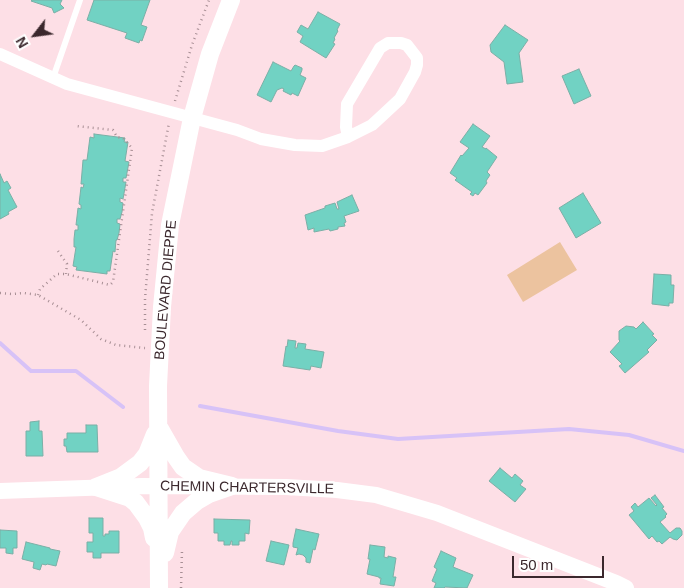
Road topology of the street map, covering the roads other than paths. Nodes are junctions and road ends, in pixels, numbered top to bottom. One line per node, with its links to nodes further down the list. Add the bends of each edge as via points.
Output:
1 (80, 0): 4 (lane)
2 (231, 0): 5 (main road, BOULEVARD DIEPPE, via 210,54)
3 (0, 54): 4 (street)
4 (53, 78): 5 (street)
5 (192, 118): 6 (street, via 261,139 295,145 322,146); 7 (main road, BOULEVARD DIEPPE, via 170,225 162,317)
6 (348, 137): 6 (street, via 347,104 380,48 388,43 407,46 417,58 417,65 400,98 372,125)
7 (158, 426): 8 (main road, BOULEVARD DIEPPE); 9 (main road, via 183,466 199,478); 10 (main road, via 140,463 121,477)
8 (158, 486): 9 (street, CHEMIN CHARTERSVILLE); 10 (street, CHEMIN CHARTERSVILLE); 12 (main road, BOULEVARD DIEPPE)
9 (232, 486): 12 (main road, via 209,494 183,513 170,532); 13 (street, CHEMIN CHARTERSVILLE, via 337,490 376,496 437,513)
10 (96, 487): 11 (street, CHEMIN CHARTERSVILLE); 12 (main road, via 130,498 147,518 152,528)
11 (0, 491)
12 (159, 584)
13 (626, 588)

